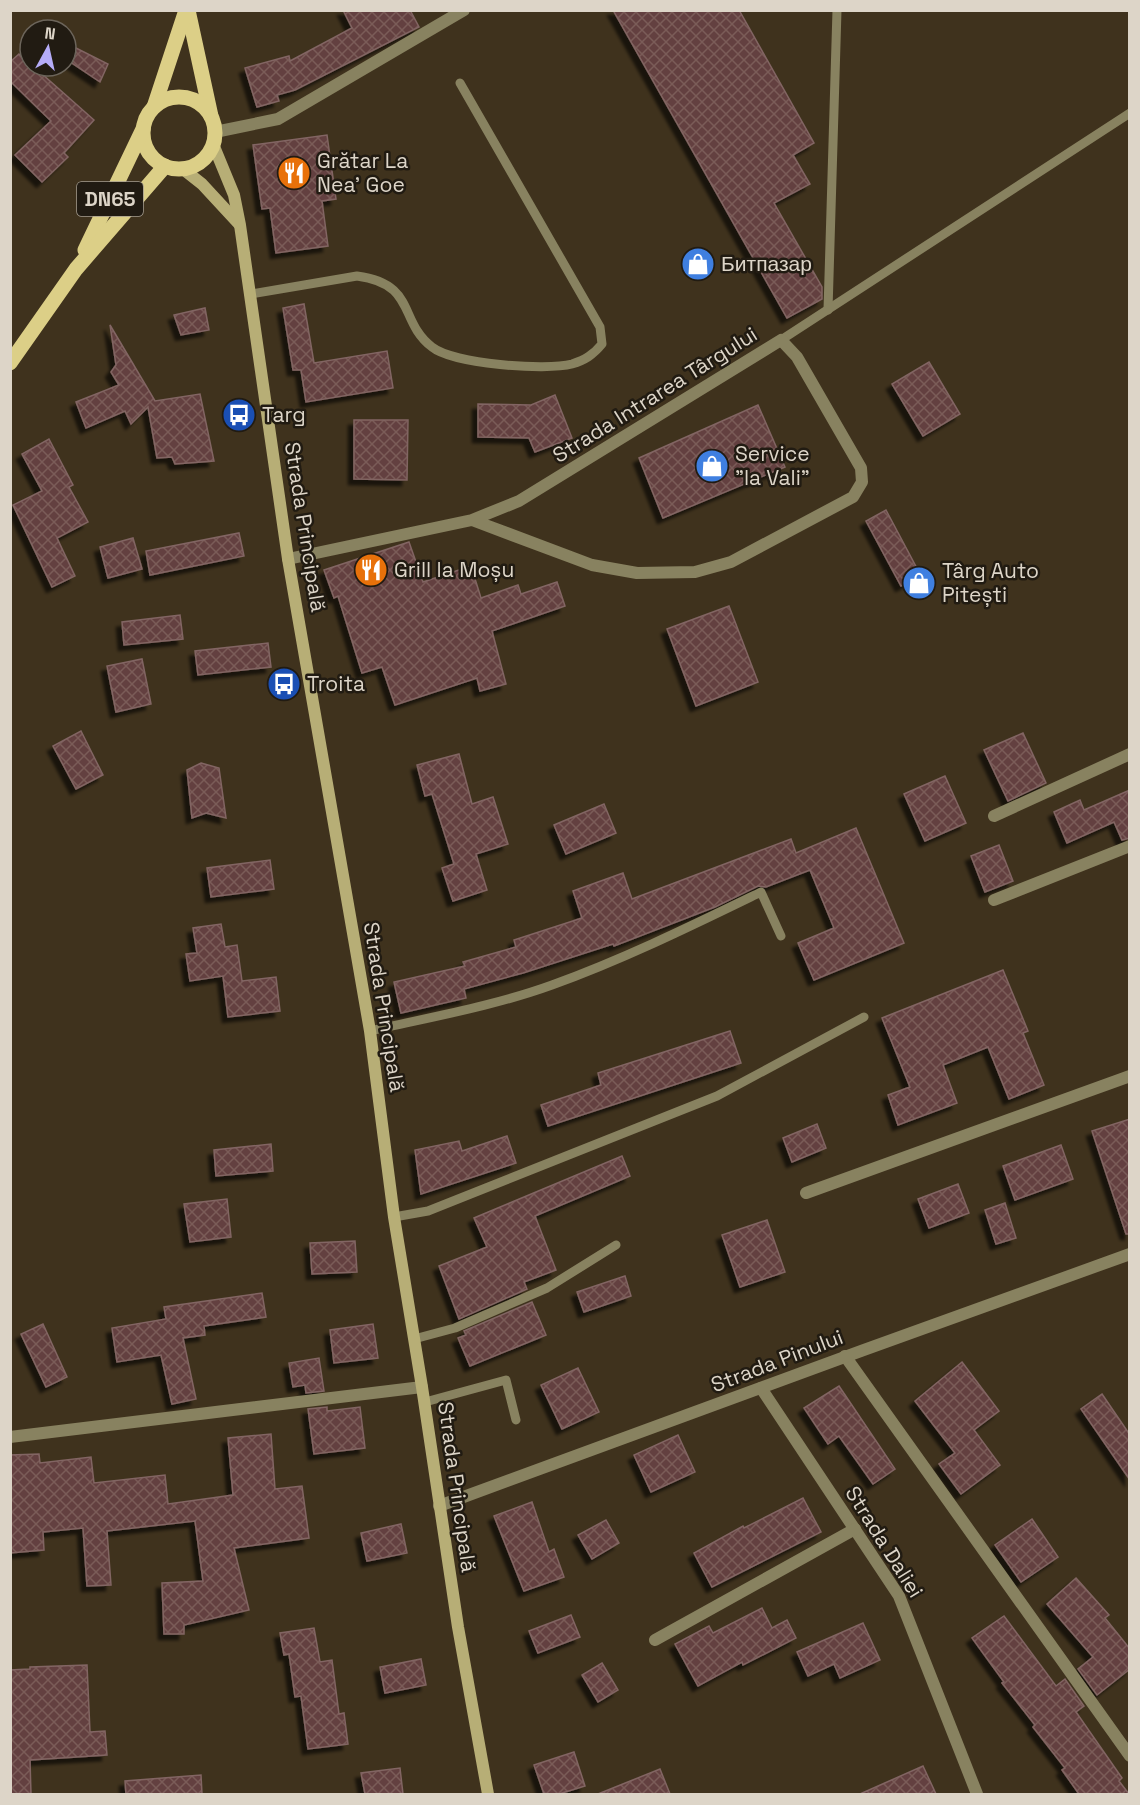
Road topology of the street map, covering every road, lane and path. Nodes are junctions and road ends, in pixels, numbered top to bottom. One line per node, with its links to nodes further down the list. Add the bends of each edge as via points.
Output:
1 (187, 10): 5 (main road, DN65); 8 (main road, DN65)
2 (464, 10): 8 (street, via 278,119)
3 (837, 10): 14 (lane)
4 (460, 82): 13 (lane, via 600,327 602,344 593,355 570,364 508,366 448,355 433,348 420,335 401,298 374,278 357,276)
5 (154, 107): 7 (main road, DN65); 8 (main road, via 170,99 189,99 209,113)
6 (1130, 113): 14 (lane)
7 (143, 128): 9 (main road, DN65, via 147,151); 12 (main road, DN65)
8 (214, 134): 10 (main road, via 206,156); 11 (main road, Strada Principală)
9 (165, 166): 10 (main road, DN65); 12 (main road, DN65)
10 (183, 169): 11 (main road)
11 (240, 225): 13 (main road, Strada Principală)
12 (76, 269): 16 (main road, DN65)
13 (250, 294): 18 (main road, Strada Principală)
14 (828, 310): 15 (lane)
15 (781, 340): 17 (street, Strada Intrarea Târgului, via 519,501); 17 (street, Strada Intrarea Târgului, via 797,357 861,468 862,482 853,497 731,562 696,572 637,573 592,565)
16 (10, 363)
17 (472, 520): 18 (street, Strada Intrarea Târgului)
18 (288, 559): 25 (main road, Strada Principală)
19 (1130, 754): 20 (street)
20 (994, 816)
21 (1130, 846): 22 (street)
22 (994, 900)
23 (781, 936): 25 (lane, via 762,892 672,936 552,985 464,1010)
24 (864, 1017): 28 (lane, via 717,1096 428,1211)
25 (370, 1030): 28 (main road, Strada Principală)
26 (1130, 1076): 27 (street)
27 (806, 1193)
28 (393, 1217): 31 (main road, Strada Principală)
29 (616, 1245): 31 (lane, via 547,1288 455,1328)
30 (1130, 1254): 32 (street, Strada Pinului)
31 (414, 1339): 33 (main road, Strada Principală)
32 (845, 1356): 34 (street, Strada Pinului); 41 (street)
33 (422, 1387): 35 (main road, Strada Principală); 37 (street)
34 (761, 1388): 38 (street, Strada Pinului); 39 (street, Strada Daliei)
35 (425, 1402): 36 (lane, via 506,1380); 38 (main road, Strada Principală)
36 (516, 1420)
37 (10, 1437)
38 (440, 1506): 42 (main road, Strada Principală)
39 (855, 1529): 40 (street); 43 (street, Strada Daliei, via 899,1596)
40 (655, 1640)
41 (1130, 1756)
42 (488, 1794)
43 (977, 1794)

